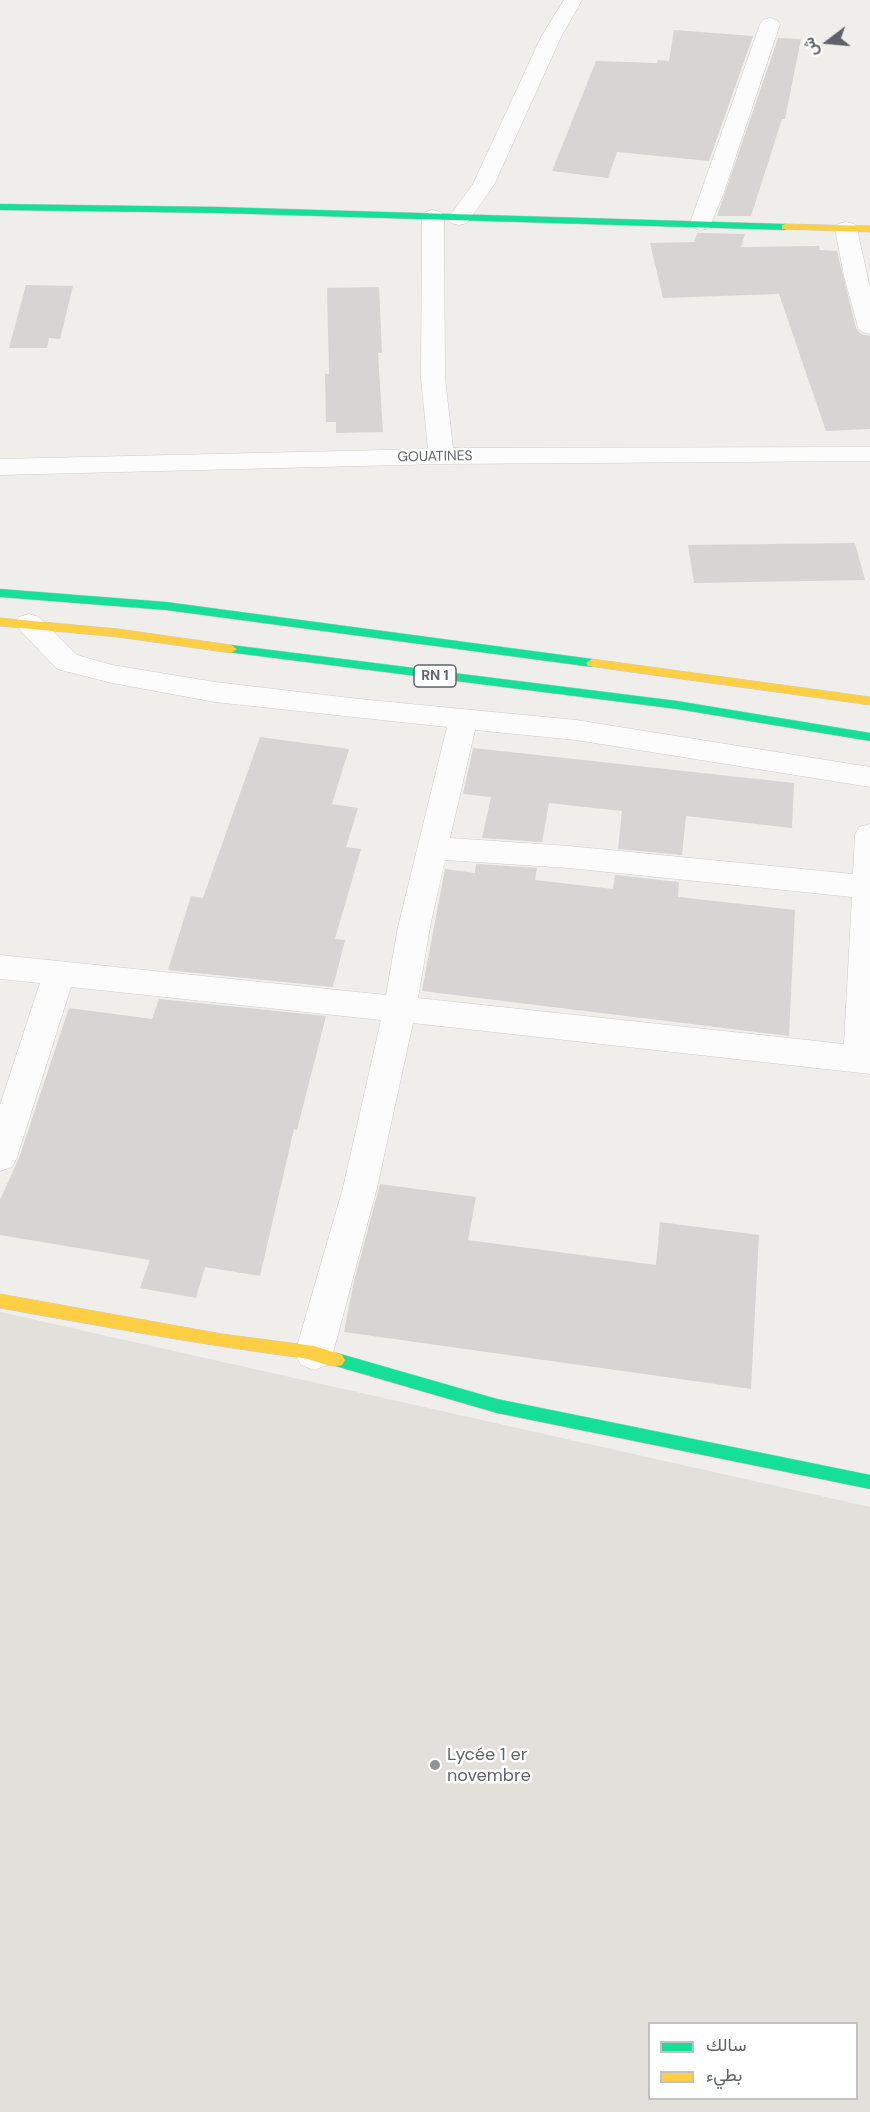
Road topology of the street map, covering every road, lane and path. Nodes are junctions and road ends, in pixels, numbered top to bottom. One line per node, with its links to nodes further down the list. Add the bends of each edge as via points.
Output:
1 (573, 0): 5 (street, via 551,37 483,185)
2 (770, 24): 6 (street)
3 (0, 207): 4 (main road)
4 (433, 217): 5 (main road); 11 (street, via 433,378)
5 (459, 218): 6 (main road)
6 (700, 223): 7 (main road)
7 (846, 229): 8 (main road); 9 (street)
8 (870, 229)
9 (870, 327)
10 (870, 454): 11 (street, GOUATINES)
11 (441, 456): 12 (street, GOUATINES)
12 (0, 467)
13 (0, 593): 16 (main road, RN 1, via 166,606)
14 (0, 622): 15 (main road, RN 1)
15 (29, 623): 17 (street, via 67,662 112,674 214,692); 18 (main road, RN 1, via 677,705)
16 (870, 701)
17 (463, 719): 19 (street, via 576,730); 21 (street)
18 (870, 737)
19 (870, 777)
20 (870, 835): 22 (street)
21 (433, 848): 22 (street, via 569,857); 25 (street)
22 (869, 888): 26 (street)
23 (0, 967): 24 (street)
24 (59, 974): 25 (street); 27 (street)
25 (400, 1009): 26 (street); 29 (street, via 360,1188)
26 (865, 1060)
27 (0, 1157)
28 (0, 1301): 29 (main road, via 222,1341)
29 (314, 1353): 30 (main road, via 497,1406)
30 (870, 1482)

